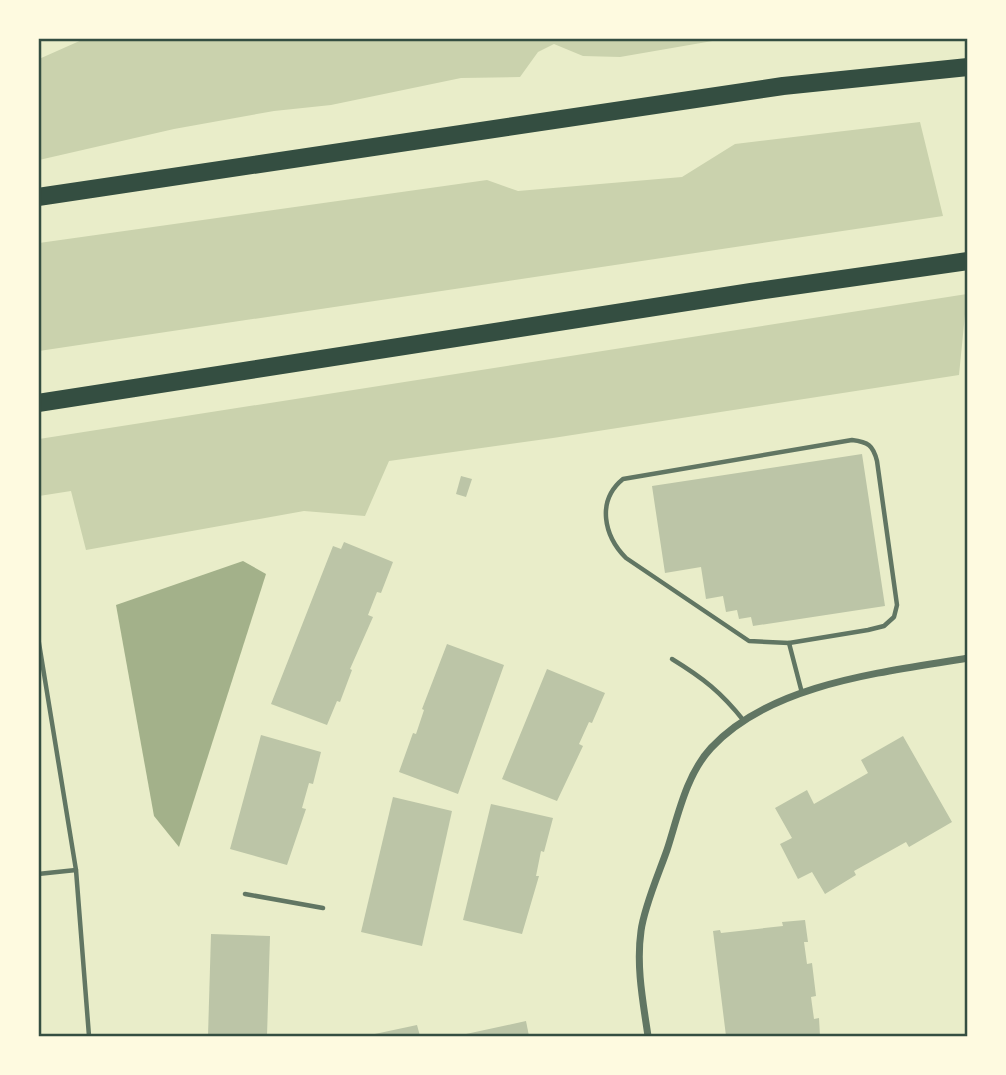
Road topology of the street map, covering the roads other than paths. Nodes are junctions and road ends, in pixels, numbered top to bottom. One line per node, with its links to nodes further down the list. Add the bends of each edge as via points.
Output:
1 (968, 67): 2 (highway, via 783,86)
2 (38, 197)
3 (968, 261): 4 (highway)
4 (38, 403)
5 (38, 636): 11 (lane)
6 (789, 643): 6 (lane, via 868,631 894,617 897,606 874,449 852,440 623,479 614,486 607,502 606,525 614,547 626,558 749,640); 9 (lane)
7 (968, 658): 9 (street, via 871,674)
8 (671, 659): 10 (lane, via 706,680)
9 (803, 693): 10 (street)
10 (744, 721): 16 (street, via 711,749 689,783 641,930 640,977)
11 (76, 870): 12 (lane); 15 (lane)
12 (38, 874)
13 (245, 894): 14 (lane)
14 (323, 908)
15 (89, 1037)
16 (648, 1037)

